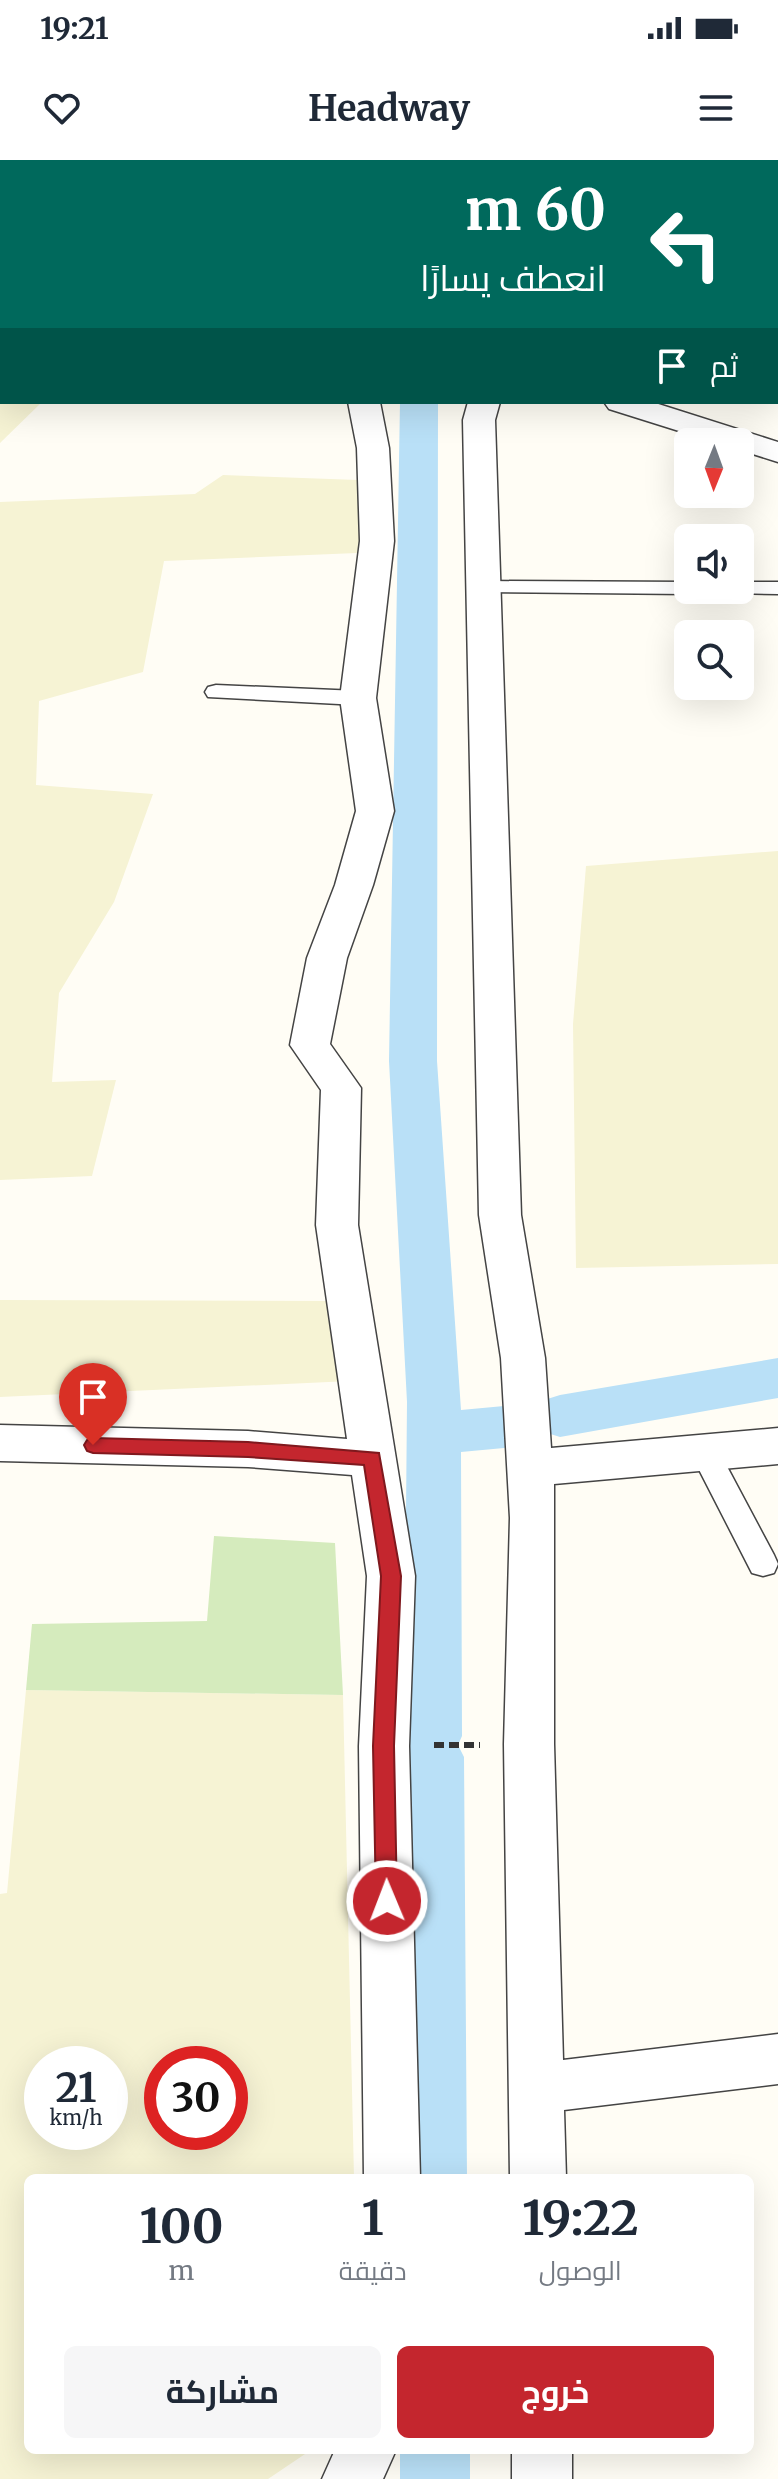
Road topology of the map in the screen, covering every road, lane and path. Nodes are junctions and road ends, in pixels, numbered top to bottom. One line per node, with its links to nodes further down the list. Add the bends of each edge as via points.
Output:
1 (364, 404): 10 (street, via 373,448 377,541)
2 (483, 404): 5 (street, via 479,420)
3 (626, 404): 4 (street)
4 (778, 452)
5 (484, 587): 6 (lane); 15 (street, via 500,1215 523,1358)
6 (674, 588)
7 (754, 588): 8 (lane)
8 (778, 588)
9 (216, 692): 10 (lane)
10 (358, 698): 14 (street, via 375,811 327,958 310,1045 341,1088 337,1225)
11 (0, 1443): 14 (street, via 248,1449)
12 (778, 1446): 13 (street)
13 (705, 1452): 15 (street); 16 (lane)
14 (373, 1459): 18 (street, via 391,1576)
15 (530, 1468): 17 (street)
16 (763, 1564)
17 (529, 1744): 18 (path); 20 (street)
18 (384, 1746): 21 (street)
19 (778, 2059): 20 (street)
20 (537, 2088): 22 (street)
21 (392, 2174)
22 (538, 2174)
23 (364, 2454): 25 (street)
24 (542, 2454): 26 (street)
25 (352, 2479)
26 (542, 2479)

